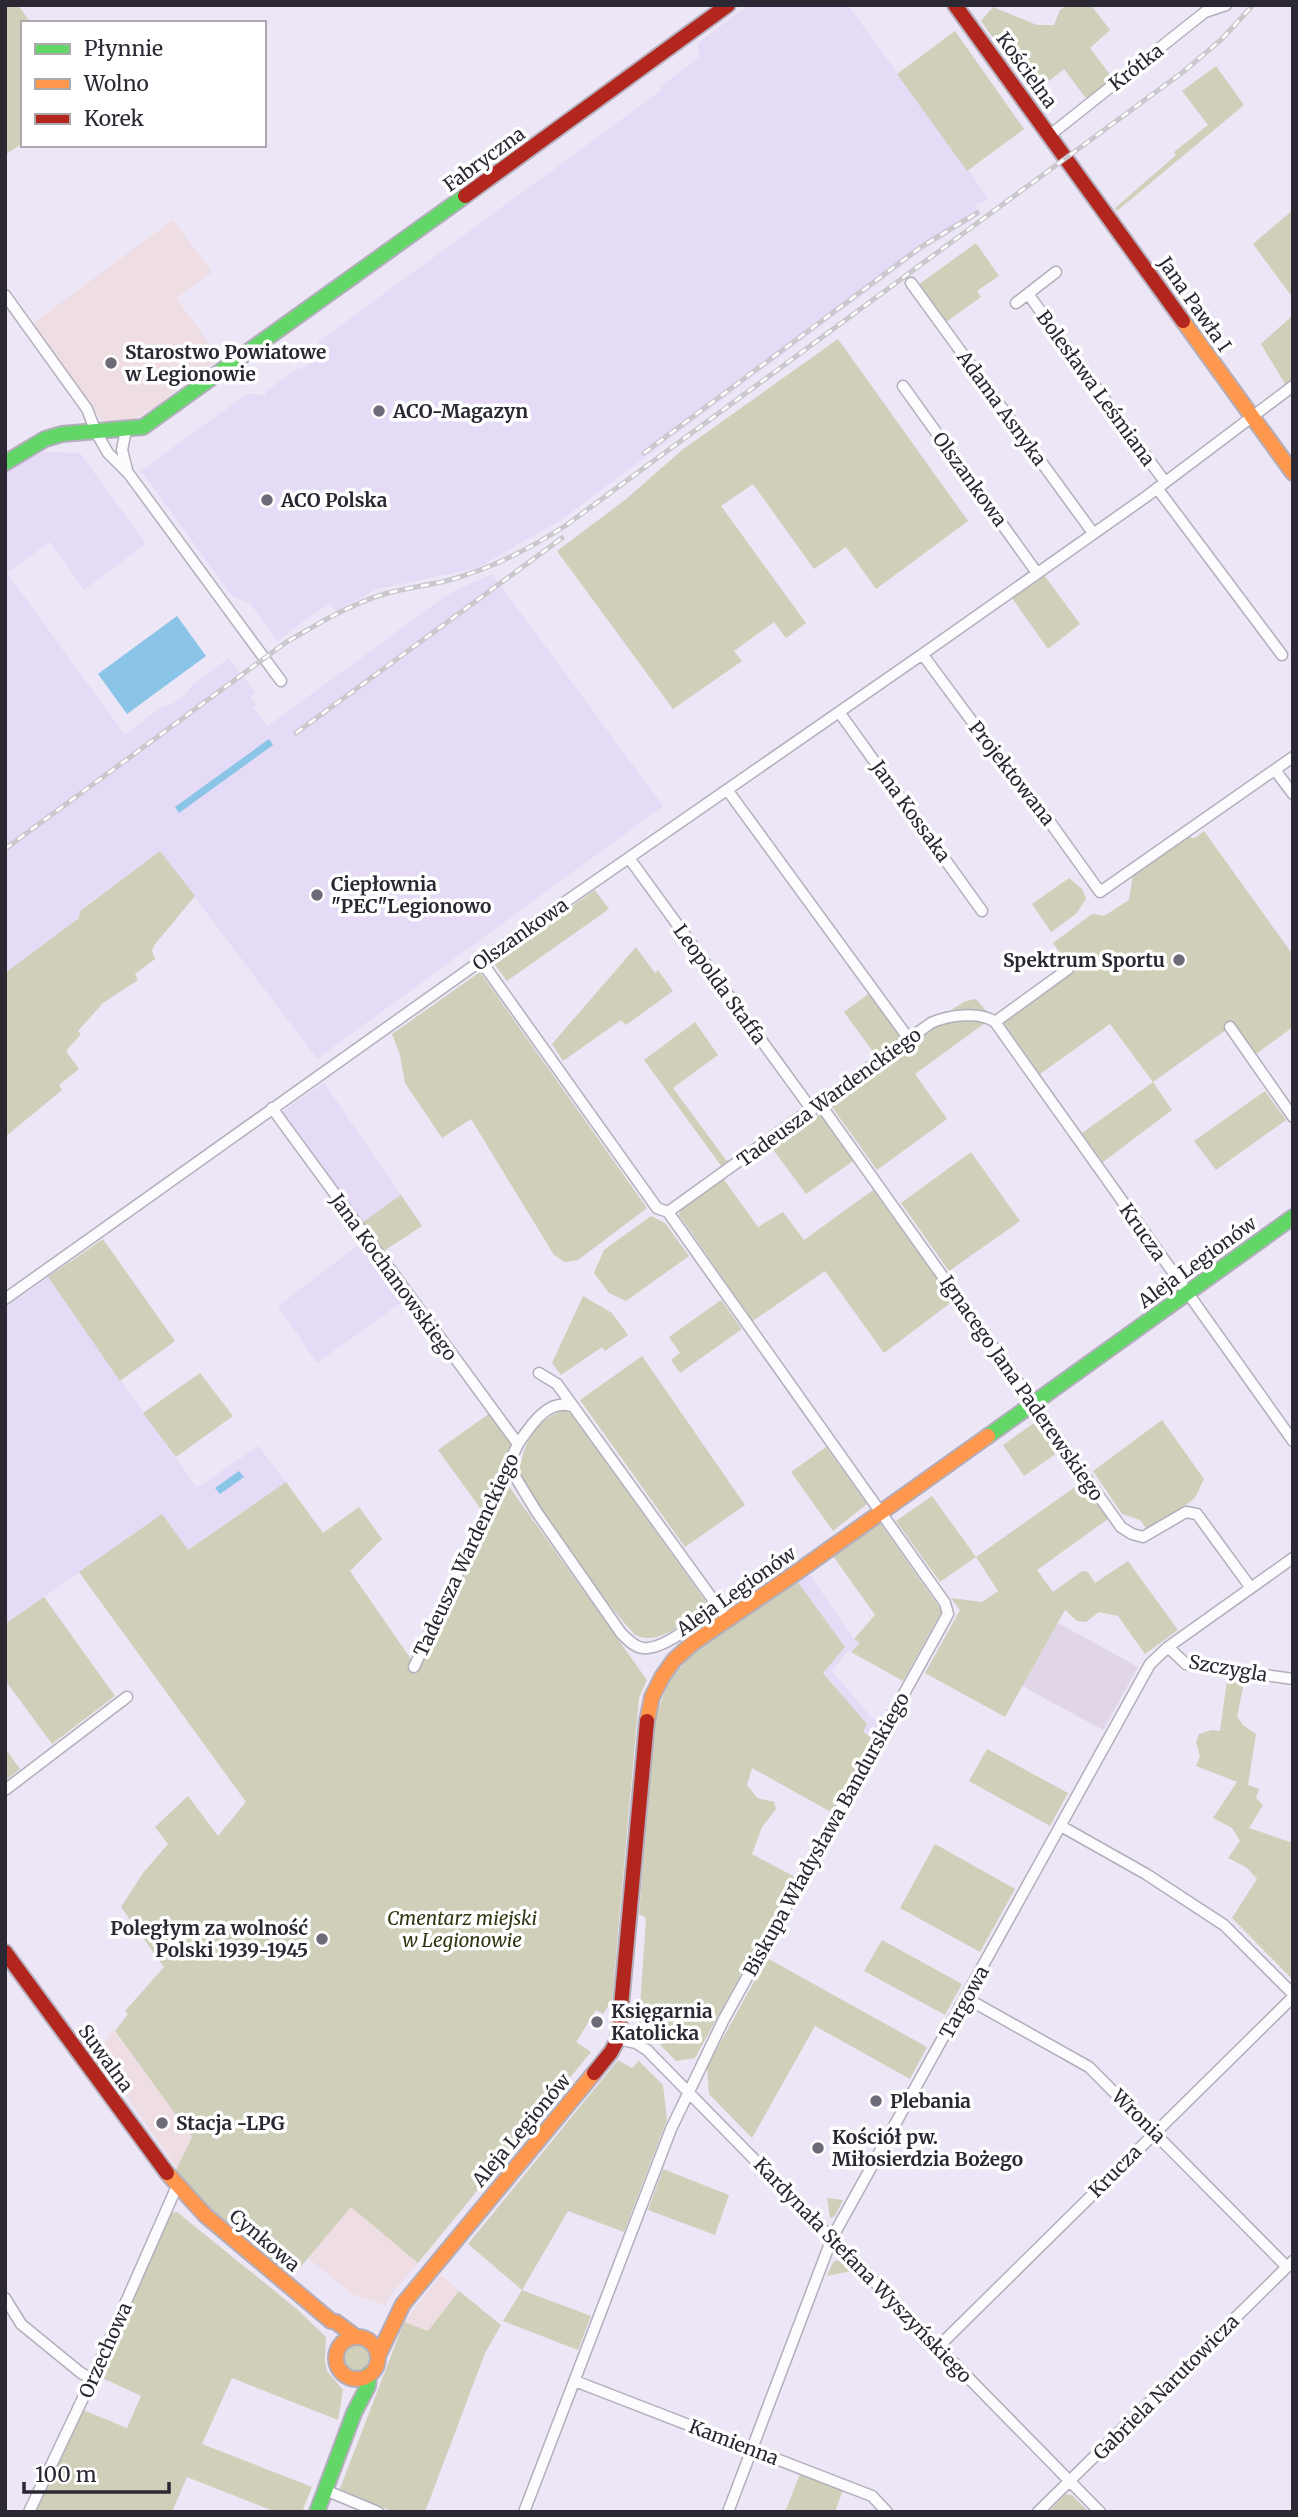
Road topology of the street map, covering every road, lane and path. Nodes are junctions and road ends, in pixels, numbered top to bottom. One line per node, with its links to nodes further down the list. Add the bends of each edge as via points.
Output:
1 (728, 5): 15 (street, Fabryczna, via 161,416 143,427)
2 (955, 5): 5 (street, Kościelna)
3 (1226, 5): 4 (street, Krótka)
4 (1205, 9): 5 (street, Krótka)
5 (1050, 135): 6 (street, Kościelna)
6 (1067, 158): 14 (street, Jana Pawła I)
7 (1056, 272): 9 (street, Bolesława Leśmiana)
8 (911, 283): 21 (street, Adama Asnyka)
9 (1028, 294): 11 (street, Bolesława Leśmiana); 20 (street, Bolesława Leśmiana)
10 (5, 295): 16 (street, via 88,410)
11 (1016, 303)
12 (902, 386): 22 (street, Olszankowa)
13 (1293, 386): 14 (street, Olszankowa)
14 (1253, 418): 18 (street, Jana Pawła I); 20 (street, Olszankowa)
15 (126, 430): 16 (street, Fabryczna); 19 (street, via 122,455)
16 (96, 432): 17 (street, Fabryczna, via 45,439); 19 (street, via 108,453)
17 (5, 463)
18 (1293, 473)
19 (129, 474): 25 (street)
20 (1161, 485): 21 (street, Olszankowa); 24 (street)
21 (1093, 533): 22 (street, Olszankowa)
22 (1037, 573): 23 (street, Olszankowa)
23 (923, 654): 26 (street, Olszankowa); 28 (street, Projektowana, via 1100,892)
24 (1282, 655)
25 (281, 681)
26 (839, 712): 29 (street, Olszankowa); 32 (street, Jana Kossaka)
27 (1293, 757): 28 (street)
28 (1275, 770): 30 (street)
29 (728, 791): 31 (street, Olszankowa); 37 (street)
30 (1293, 794)
31 (629, 858): 33 (street, Olszankowa); 38 (street, Leopolda Staffa)
32 (982, 911)
33 (481, 961): 39 (street, Olszankowa); 41 (street, Biskupa Władysława Bandurskiego, via 656,1208)
34 (1068, 969): 35 (street)
35 (995, 1022): 37 (street, Tadeusza Wardenckiego, via 986,1017 940,1020); 43 (street, Krucza)
36 (1230, 1027): 40 (street)
37 (909, 1039): 38 (street, Tadeusza Wardenckiego)
38 (816, 1107): 41 (street, Tadeusza Wardenckiego); 46 (street, Ignacego Jana Paderewskiego)
39 (272, 1108): 44 (street, Olszankowa); 49 (street, Jana Kochanowskiego)
40 (1293, 1117)
41 (668, 1212): 51 (street, Biskupa Władysława Bandurskiego)
42 (1293, 1217): 43 (street, Aleja Legionów)
43 (1186, 1293): 46 (street, Aleja Legionów); 48 (street, Krucza)
44 (5, 1299)
45 (539, 1373): 47 (street, via 557,1384)
46 (1033, 1404): 51 (street, Aleja Legionów); 53 (street, Ignacego Jana Paderewskiego, via 1121,1527 1143,1537 1193,1512)
47 (574, 1407): 49 (street, Tadeusza Wardenckiego, via 561,1404 549,1409); 54 (street)
48 (1293, 1441)
49 (518, 1444): 50 (street, Tadeusza Wardenckiego)
50 (508, 1465): 54 (street, via 629,1642 642,1648 660,1646); 57 (street, Tadeusza Wardenckiego)
51 (880, 1512): 55 (street, Aleja Legionów); 66 (street, Biskupa Władysława Bandurskiego, via 945,1603 947,1618 724,2019)
52 (1293, 1558): 53 (street, Targowa)
53 (1251, 1588): 56 (street, Targowa)
54 (718, 1606): 55 (street)
55 (727, 1619): 65 (street, Aleja Legionów, via 674,1660 650,1706 615,2014)
56 (1168, 1647): 58 (street, Szczygla, via 1186,1664); 61 (street, Targowa, via 1150,1664)
57 (414, 1667)
58 (1293, 1679)
59 (127, 1697): 60 (street)
60 (5, 1790)
61 (1061, 1826): 63 (street, via 1224,1925); 64 (street, Targowa)
62 (5, 1952): 68 (street, Suwalna)
63 (1293, 1995): 67 (street, Krucza)
64 (966, 1998): 67 (street, Wronia, via 1089,2067); 69 (street, Targowa)
65 (618, 2039): 66 (street, Kardynała Stefana Wyszyńskiego, via 644,2048); 73 (street, Aleja Legionów)
66 (690, 2093): 69 (street, Kardynała Stefana Wyszyńskiego); 81 (street, Biskupa Władysława Bandurskiego, via 671,2129)
67 (1155, 2132): 70 (street, Wronia); 77 (street, Krucza)
68 (177, 2186): 72 (street, Cynkowa); 80 (street, Orzechowa)
69 (832, 2238): 77 (street, Kardynała Stefana Wyszyńskiego); 82 (street, Targowa)
70 (1290, 2264): 83 (street, Gabriela Narutowicza)
71 (5, 2298): 80 (street, via 21,2324)
72 (331, 2321): 74 (street, Cynkowa); 76 (street, Cynkowa)
73 (392, 2321): 75 (street, Aleja Legionów); 78 (street, Aleja Legionów)
74 (356, 2337): 75 (street); 76 (street)
75 (370, 2342): 78 (street)
76 (341, 2344): 79 (street, via 338,2365 344,2374)
77 (938, 2347): 83 (street, Kardynała Stefana Wyszyńskiego)
78 (378, 2356): 79 (street, via 376,2366)
79 (362, 2376): 84 (street, via 364,2396)
80 (92, 2379): 85 (street, Orzechowa)
81 (575, 2381): 82 (street, Kamienna); 88 (street, Biskupa Władysława Bandurskiego)
82 (752, 2449): 89 (street, Targowa); 90 (street, Kamienna, via 872,2496)
83 (1070, 2481): 91 (street, Gabriela Narutowicza); 92 (street, Kardynała Stefana Wyszyńskiego)
84 (325, 2490): 86 (street); 87 (street)
85 (29, 2512)
86 (317, 2512)
87 (378, 2512)
88 (524, 2512)
89 (728, 2512)
90 (887, 2512)
91 (1038, 2512)
92 (1100, 2512)

